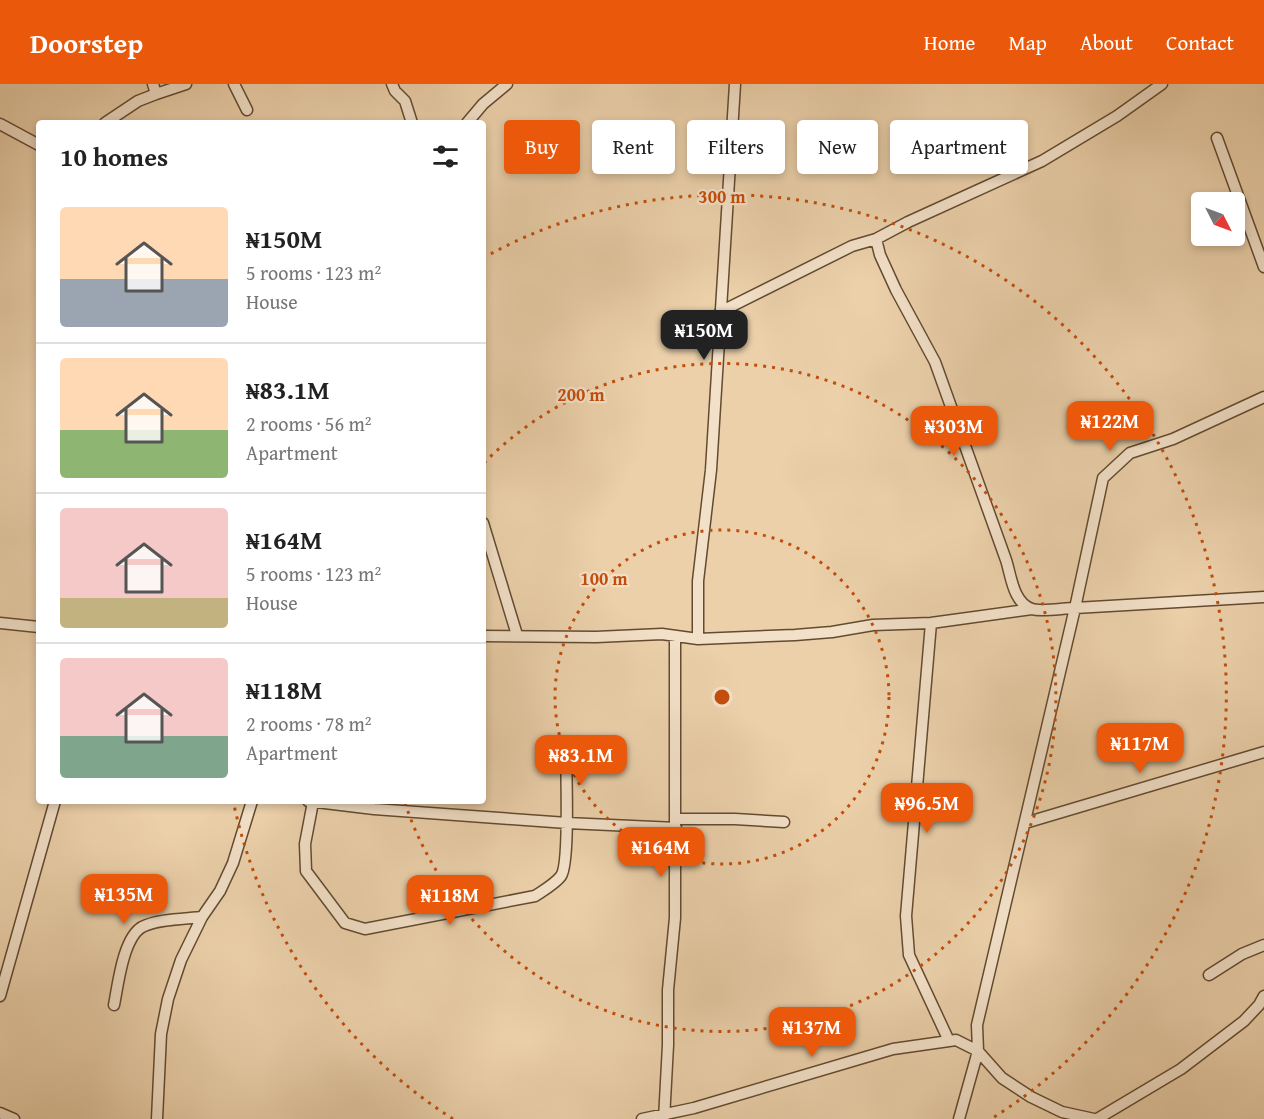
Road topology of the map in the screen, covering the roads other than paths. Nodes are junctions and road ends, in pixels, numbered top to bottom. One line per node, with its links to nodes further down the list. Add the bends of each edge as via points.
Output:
1 (186, 84): 7 (street)
2 (234, 84): 8 (street)
3 (392, 84): 10 (street, via 405,101)
4 (507, 84): 11 (street)
5 (735, 84): 17 (street)
6 (1162, 84): 15 (street, via 1117,117 1042,161)
7 (154, 89): 9 (street)
8 (247, 110)
9 (110, 120)
10 (411, 120)
11 (470, 120)
12 (0, 124): 14 (street)
13 (1217, 138): 16 (street)
14 (36, 143)
15 (876, 239): 17 (street, via 852,246); 22 (street, via 896,290 935,362 1014,589 1020,601)
16 (1264, 267)
17 (720, 312): 29 (street, via 711,470 698,581)
18 (1264, 397): 21 (street, via 1173,439 1130,453 1103,478)
19 (486, 533): 26 (street)
20 (1264, 597): 21 (street)
21 (1075, 608): 22 (street); 39 (street)
22 (1032, 609): 24 (street)
23 (0, 623): 25 (street)
24 (931, 623): 29 (street); 46 (street, via 906,916 909,955)
25 (36, 627)
26 (517, 635): 27 (street); 28 (street, via 662,634)
27 (486, 636)
28 (675, 638): 29 (street); 38 (street)
29 (698, 639)
30 (566, 749): 37 (street)
31 (1264, 752): 39 (street)
32 (54, 804): 43 (street)
33 (251, 804): 40 (street, via 233,862)
34 (310, 804): 37 (street, via 306,871 345,922 365,929 535,896 563,874)
35 (334, 804): 37 (street)
36 (784, 822): 38 (street, via 735,819)
37 (567, 823): 38 (street)
38 (676, 823): 49 (street)
39 (1025, 823): 47 (street, via 977,1025)
40 (202, 917): 45 (street, via 143,926 136,932 122,965); 51 (street, via 168,999 161,1034)
41 (1264, 945): 42 (street)
42 (1209, 975)
43 (0, 996)
44 (1264, 996): 54 (street, via 1244,1021 1181,1070)
45 (114, 1005)
46 (949, 1041): 47 (street, via 956,1040); 49 (street, via 893,1049)
47 (978, 1051): 53 (street); 54 (street, via 1002,1077 1031,1097 1062,1112)
48 (0, 1113): 50 (street)
49 (664, 1117): 52 (street)
50 (14, 1119)
51 (157, 1119)
52 (642, 1119)
53 (959, 1119)
54 (1095, 1119)

